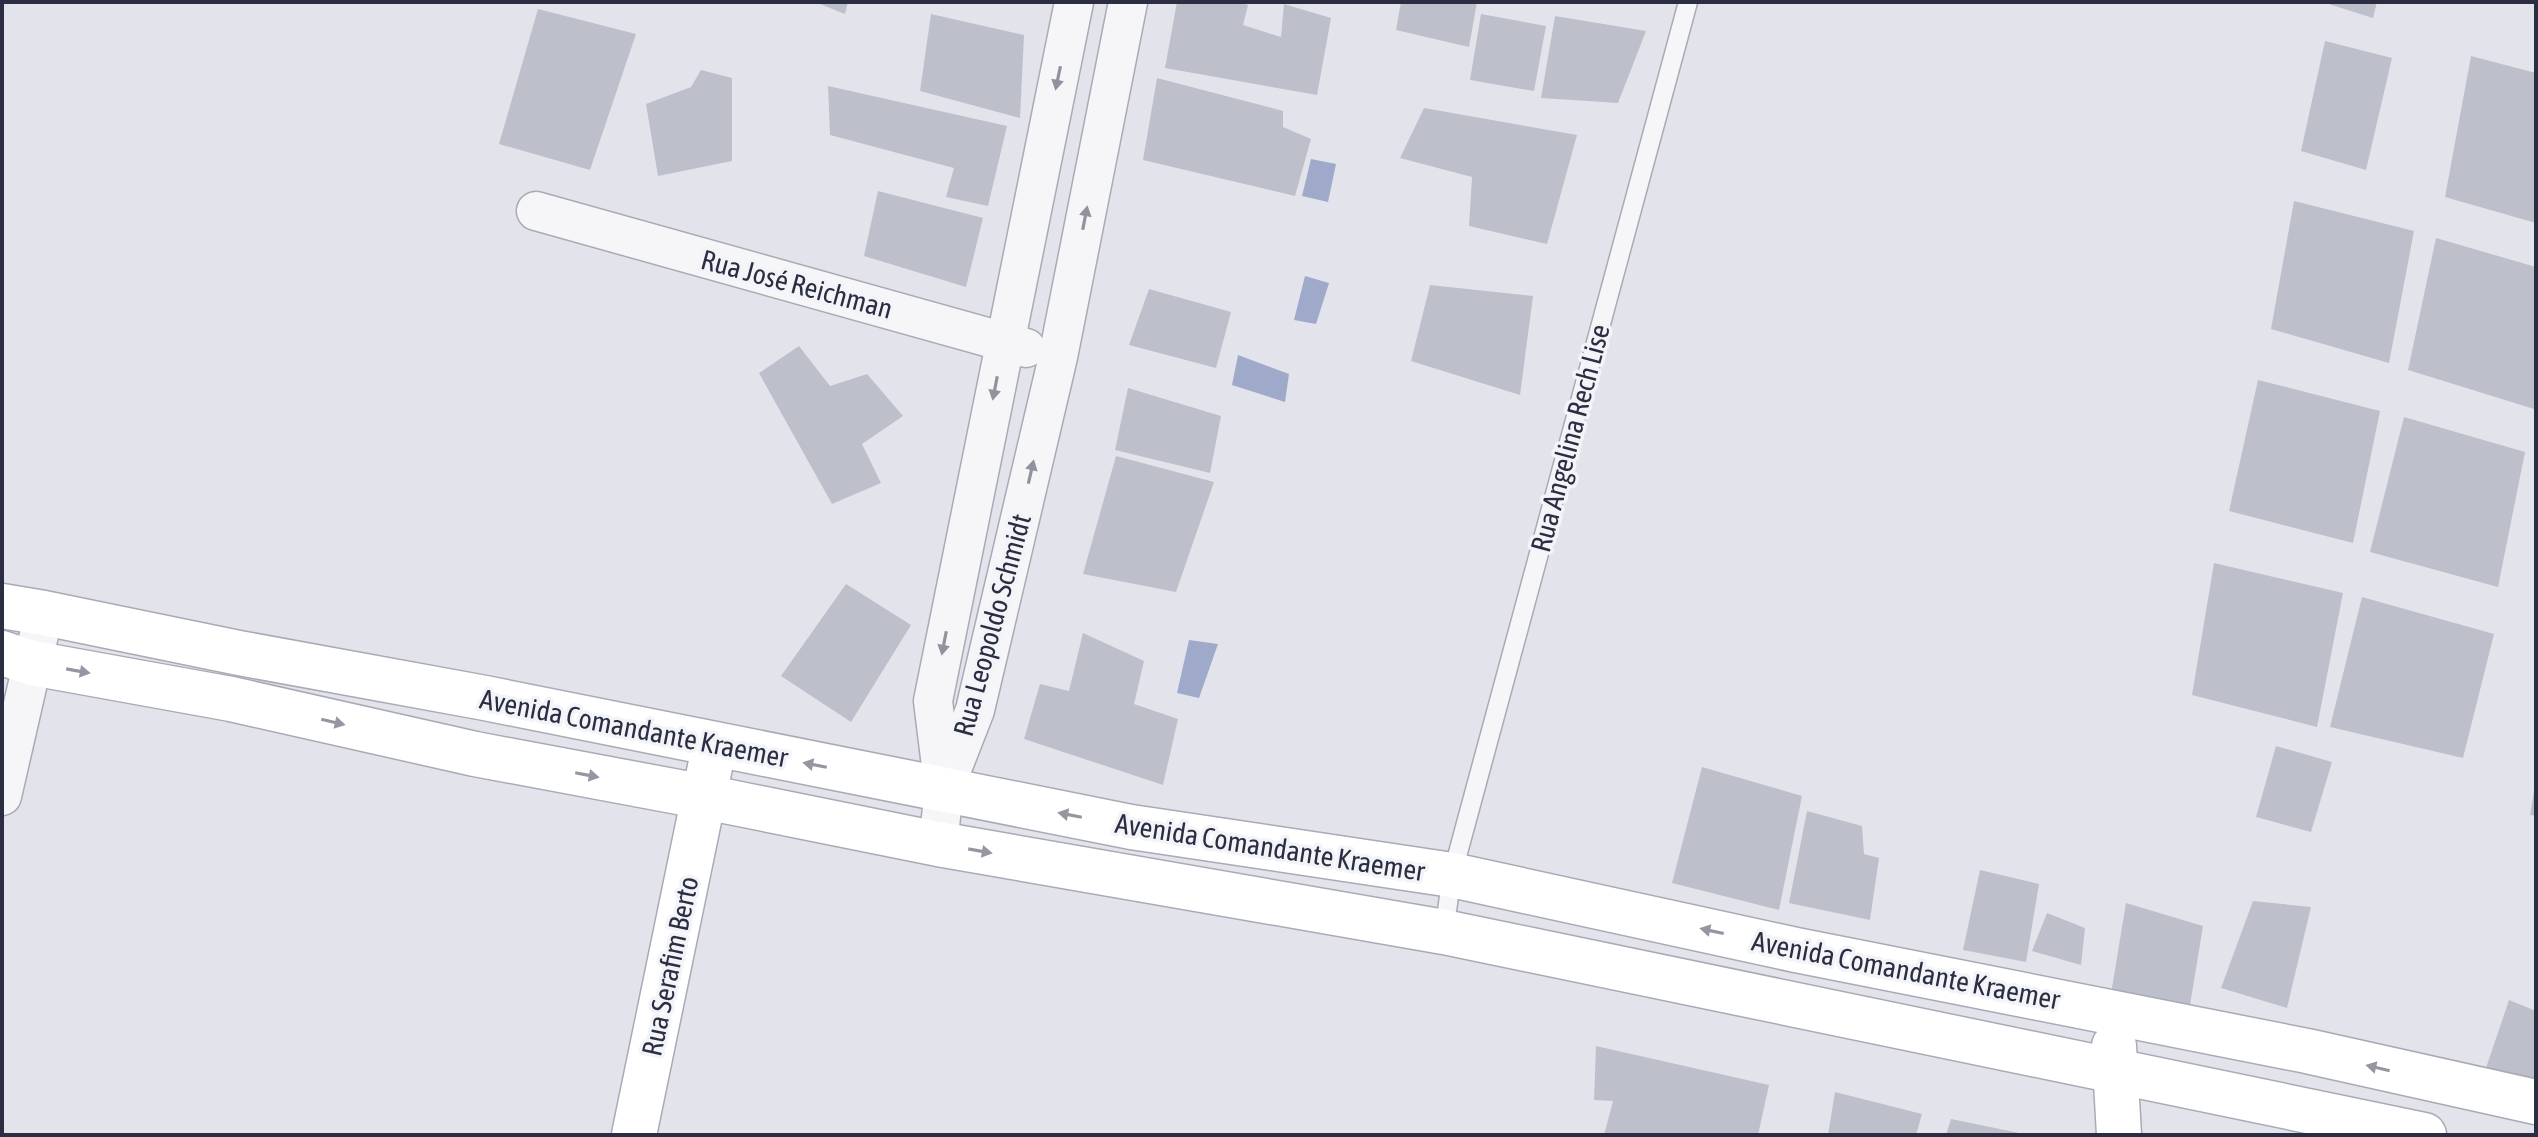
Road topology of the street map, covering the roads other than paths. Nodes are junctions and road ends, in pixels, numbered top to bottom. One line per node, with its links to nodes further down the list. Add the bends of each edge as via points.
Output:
1 (1074, 2): 5 (street, Rua Leopoldo Schmidt, one-way to 5)
2 (1128, 2): 6 (street, Rua Leopoldo Schmidt, one-way to 2)
3 (1688, 2): 20 (lane, Rua Angelina Rech Lise)
4 (536, 211): 5 (street, Rua José Reichman)
5 (1004, 341): 6 (street, Rua José Reichman); 15 (street, Rua Leopoldo Schmidt, one-way to 15, via 933,701)
6 (1058, 357): 15 (street, Rua Leopoldo Schmidt, one-way to 6, via 975,710)
7 (2, 606): 8 (main road, Avenida Comandante Kraemer)
8 (44, 613): 9 (main road, Avenida Comandante Kraemer); 10 (street)
9 (239, 653): 11 (main road, Avenida Comandante Kraemer); 12 (main road)
10 (17, 658): 12 (main road, Avenida Comandante Kraemer, one-way to 12); 16 (street)
11 (485, 698): 13 (main road, Avenida Comandante Kraemer); 14 (main road)
12 (231, 699): 14 (main road, Avenida Comandante Kraemer, one-way to 14)
13 (714, 745): 15 (main road, Avenida Comandante Kraemer, one-way to 13); 17 (main road, Rua Serafim Berto)
14 (475, 754): 17 (main road, Avenida Comandante Kraemer, one-way to 17)
15 (944, 790): 18 (main road, Avenida Comandante Kraemer, one-way to 15); 19 (street)
16 (2, 796)
17 (705, 797): 19 (main road, Avenida Comandante Kraemer); 29 (main road, Rua Serafim Berto)
18 (1131, 827): 20 (main road, Avenida Comandante Kraemer); 21 (main road)
19 (938, 844): 21 (main road, Avenida Comandante Kraemer, one-way to 21)
20 (1452, 875): 22 (lane, Rua Angelina Rech Lise); 23 (main road, Avenida Comandante Kraemer, one-way to 20)
21 (1124, 876): 22 (main road, Avenida Comandante Kraemer)
22 (1444, 932): 24 (main road, Avenida Comandante Kraemer)
23 (1796, 950): 24 (main road); 25 (main road, Avenida Comandante Kraemer)
24 (1787, 1002): 26 (main road, Avenida Comandante Kraemer)
25 (2113, 1011): 26 (main road); 27 (main road, Avenida Comandante Kraemer, one-way to 25)
26 (2114, 1072): 30 (main road); 31 (main road, Avenida Comandante Kraemer)
27 (2440, 1082): 28 (main road, Avenida Comandante Kraemer); 32 (main road)
28 (2536, 1102)
29 (634, 1135)
30 (2119, 1135)
31 (2424, 1135)
32 (2432, 1135)

